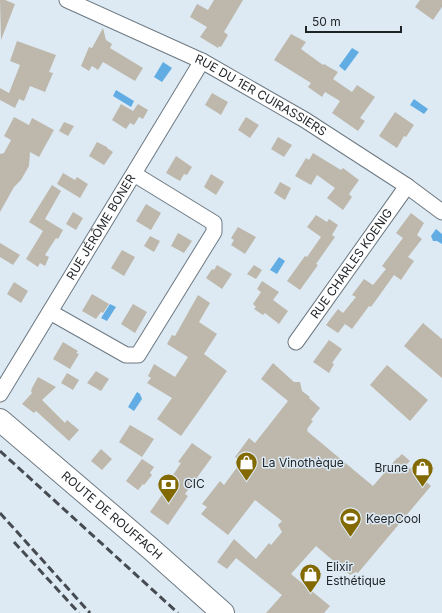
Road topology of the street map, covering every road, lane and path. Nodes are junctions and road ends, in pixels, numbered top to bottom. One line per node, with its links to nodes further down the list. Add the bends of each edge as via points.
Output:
1 (67, 0): 2 (street, RUE DU 1ER CUIRASSIERS)
2 (202, 61): 3 (street, RUE JÉRÔME BONER); 4 (street, RUE DU 1ER CUIRASSIERS, via 305,120)
3 (134, 174): 6 (street, RUE JÉRÔME BONER); 6 (street, via 214,223 214,232 138,355 126,356)
4 (407, 186): 5 (street, RUE DU 1ER CUIRASSIERS); 7 (street, RUE CHARLES KOENIG)
5 (442, 212)
6 (50, 312): 8 (street, RUE JÉRÔME BONER)
7 (296, 342)
8 (0, 394)
9 (0, 420): 10 (main road, ROUTE DE ROUFFACH)
10 (223, 613)

